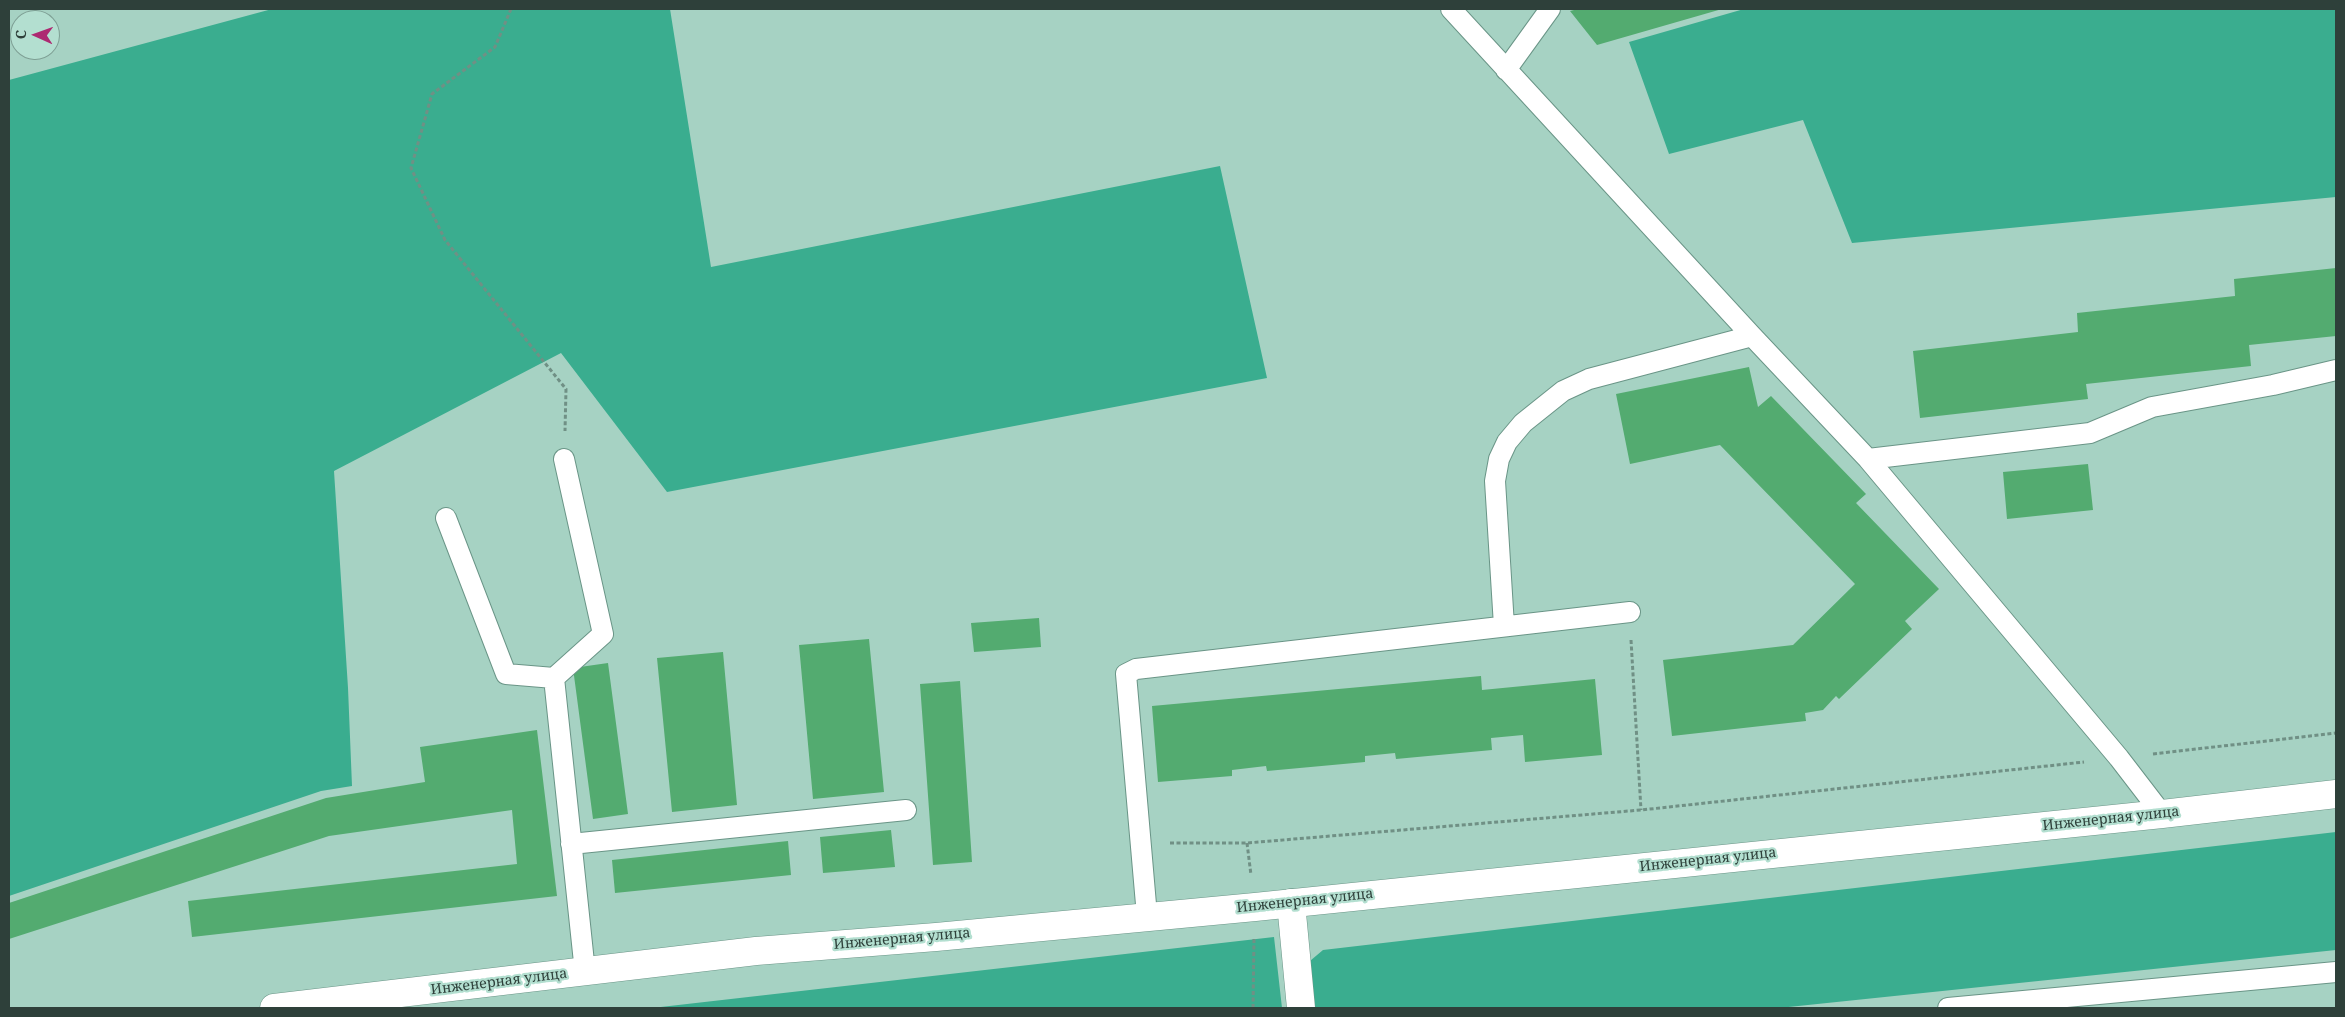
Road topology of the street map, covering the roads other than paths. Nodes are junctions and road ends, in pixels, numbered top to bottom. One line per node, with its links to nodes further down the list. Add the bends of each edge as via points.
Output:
1 (1452, 9): 3 (lane)
2 (1550, 9): 3 (lane)
3 (1506, 70): 4 (lane)
4 (1752, 336): 7 (lane); 10 (lane, via 1589,379 1562,391 1512,436 1499,459 1495,481)
5 (2336, 370): 7 (lane, via 2152,407 2090,433)
6 (564, 459): 11 (lane, via 603,634)
7 (1868, 459): 14 (lane, via 2119,758)
8 (446, 518): 11 (lane, via 506,674)
9 (1630, 612): 10 (lane)
10 (1504, 626): 17 (lane, via 1136,669 1126,674)
11 (554, 678): 15 (lane)
12 (2336, 794): 14 (main road, Инженерная улица)
13 (906, 810): 15 (lane)
14 (2162, 814): 16 (main road, Инженерная улица)
15 (571, 844): 18 (lane)
16 (1291, 902): 17 (main road, Инженерная улица); 21 (main road)
17 (1147, 916): 18 (main road, Инженерная улица, via 756,952)
18 (585, 972): 20 (main road, Инженерная улица)
19 (2336, 972): 22 (lane)
20 (274, 1008)
21 (1301, 1008)
22 (1948, 1008)

